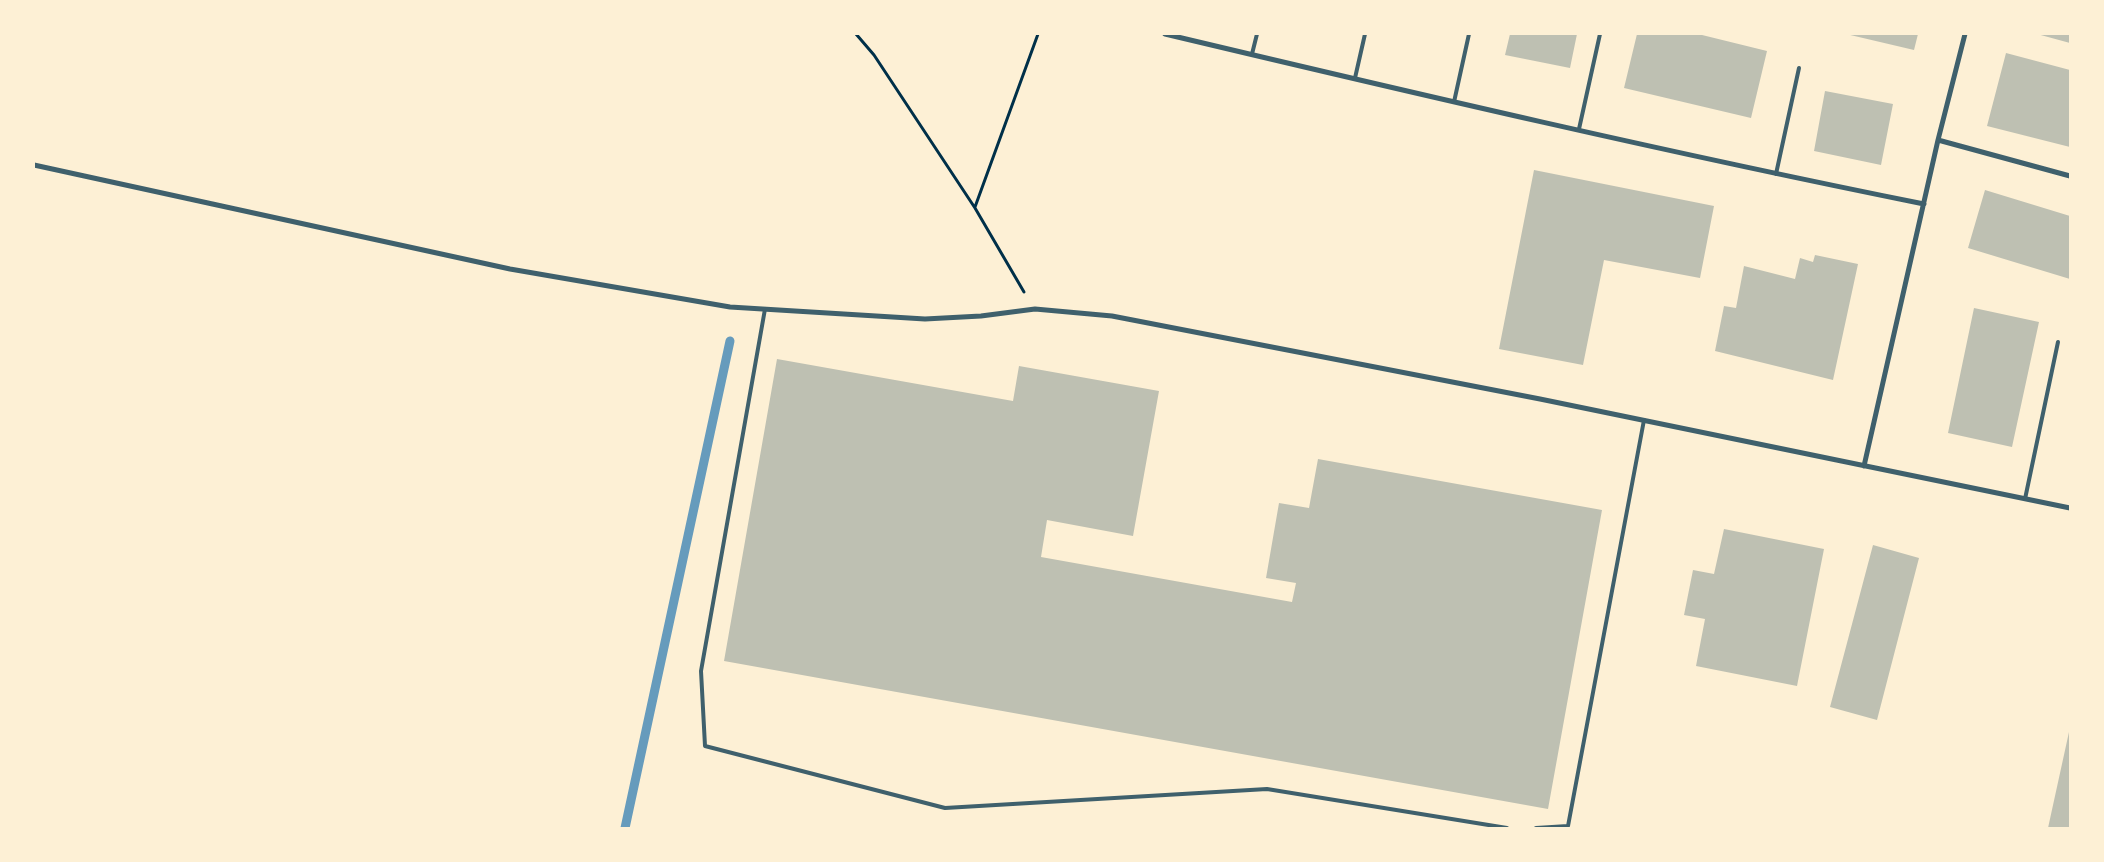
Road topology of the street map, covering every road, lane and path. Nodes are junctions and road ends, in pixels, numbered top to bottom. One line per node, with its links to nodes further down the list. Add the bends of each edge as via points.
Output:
1 (856, 34): 19 (path, via 874,55)
2 (1038, 34): 19 (path)
3 (1165, 34): 9 (street)
4 (1257, 34): 9 (lane)
5 (1365, 34): 11 (lane)
6 (1469, 34): 12 (lane)
7 (1600, 34): 13 (lane)
8 (1965, 34): 14 (street)
9 (1252, 54): 11 (street)
10 (1799, 68): 16 (lane)
11 (1355, 78): 12 (street)
12 (1454, 102): 13 (street)
13 (1579, 129): 16 (street)
14 (1938, 140): 17 (street); 18 (street)
15 (34, 165): 20 (street, via 516,270 730,307)
16 (1776, 174): 18 (street)
17 (2070, 176)
18 (1924, 204): 24 (street)
19 (975, 208): 21 (path)
20 (765, 309): 21 (street, via 924,319); 27 (lane, via 701,670 705,746 945,808 1267,789)
21 (1035, 309): 23 (street, via 1112,316)
22 (2058, 342): 25 (lane)
23 (1644, 420): 24 (street); 28 (lane, via 1568,826)
24 (1864, 466): 25 (street)
25 (2025, 499): 26 (street)
26 (2070, 508)
27 (1507, 828)
28 (1536, 828)

